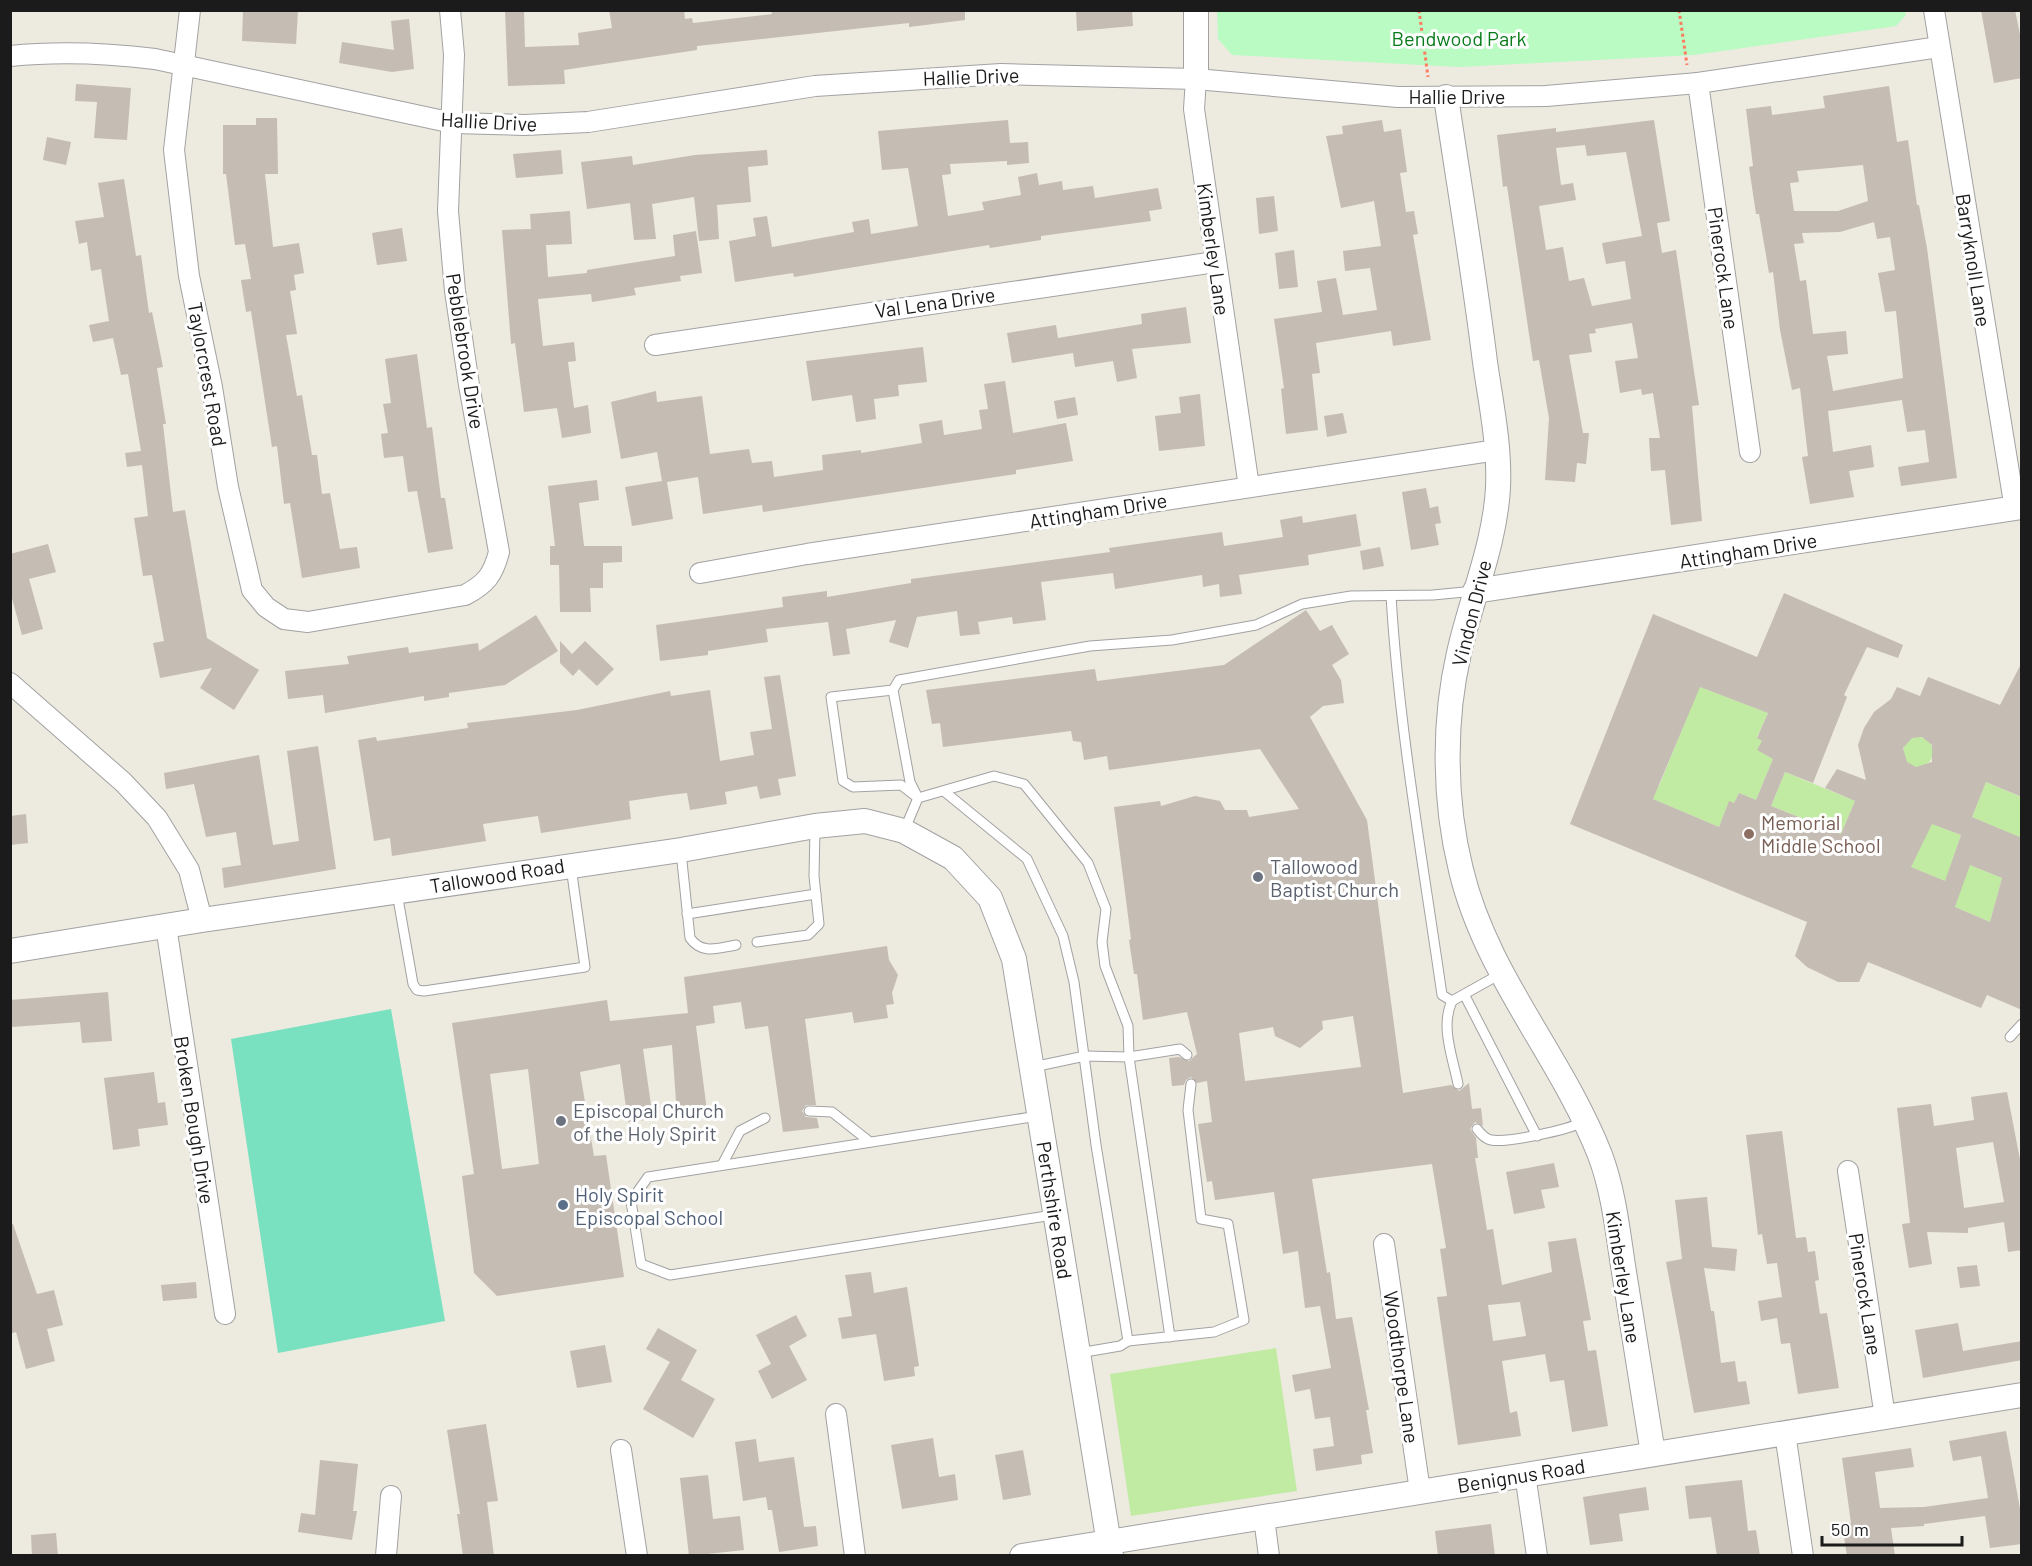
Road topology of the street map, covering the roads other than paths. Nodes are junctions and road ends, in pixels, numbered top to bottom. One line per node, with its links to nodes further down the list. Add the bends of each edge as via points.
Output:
1 (190, 10): 7 (street, Taylorcrest Road)
2 (450, 10): 11 (street, Pebblebrook Drive)
3 (1196, 10): 8 (street, Kimberley Lane)
4 (1934, 10): 5 (street, Barryknoll Lane)
5 (1939, 47): 9 (street, Hallie Drive); 17 (street, Barryknoll Lane)
6 (10, 56): 7 (street, Hallie Drive, via 105,53)
7 (183, 66): 11 (street, Hallie Drive); 21 (street, Taylorcrest Road, via 174,150 189,276 228,487 252,590 266,607 284,619 308,622)
8 (1196, 79): 10 (street, Hallie Drive); 11 (street, Hallie Drive, via 1001,74 895,79 768,93 588,122); 12 (street, Kimberley Lane, via 1194,109)
9 (1694, 83): 10 (street, Hallie Drive, via 1546,96); 15 (street, Pinerock Lane)
10 (1438, 97): 14 (street, Vindon Drive)
11 (453, 123): 21 (street, Pebblebrook Drive, via 448,211 455,291 499,552 492,575 481,587 465,595)
12 (1215, 262): 13 (street, Val Lena Drive); 16 (street, Kimberley Lane)
13 (655, 345)
14 (1497, 450): 16 (street, Attingham Drive); 19 (street, Vindon Drive, via 1498,491)
15 (1750, 452)
16 (1250, 487): 18 (street, Attingham Drive)
17 (2018, 508): 19 (street, Attingham Drive)
18 (700, 573)
19 (1475, 591): 20 (lane); 39 (street, Vindon Drive, via 1458,657 1447,737 1451,805 1461,870 1489,949)
20 (1391, 596): 23 (lane, via 1351,596 1302,604 1256,625 1172,640 1090,646 899,680); 41 (lane, via 1405,742 1440,983 1442,995)
21 (386, 608)
22 (10, 683): 34 (street, via 123,782 157,818 189,870)
23 (893, 690): 25 (lane, via 910,782); 25 (lane, via 831,697 843,781 853,787 901,785)
24 (945, 792): 25 (lane); 45 (lane, via 1027,859 1063,936); 46 (lane, via 994,776 1024,784 1088,863 1106,909 1102,942 1105,966 1128,1026)
25 (918, 798): 27 (lane)
26 (815, 826): 27 (street, Tallowood Road, via 865,821); 28 (street, Tallowood Road); 32 (lane)
27 (904, 831): 30 (street, Tallowood Road, via 953,858)
28 (681, 850): 29 (street, Tallowood Road); 33 (lane)
29 (571, 864): 31 (street, Tallowood Road); 31 (lane, via 586,964 573,969 417,990 412,984)
30 (969, 876): 47 (street, Perthshire Road, via 990,898 1014,959)
31 (396, 891): 34 (street, Tallowood Road)
32 (816, 894): 33 (lane); 36 (lane, via 819,924 815,931)
33 (687, 914): 37 (lane, via 690,939 699,948)
34 (202, 920): 35 (street, Tallowood Road)
35 (166, 926): 38 (street, Tallowood Road); 61 (street, Broken Bough Drive)
36 (757, 942)
37 (736, 945)
38 (10, 951)
39 (1502, 973): 40 (lane); 51 (street, Vindon Drive)
40 (1465, 996): 41 (lane); 55 (lane)
41 (1452, 1001): 49 (lane, via 1446,1025)
42 (2022, 1024): 43 (lane)
43 (2010, 1037)
44 (1187, 1055): 46 (lane, via 1180,1049)
45 (1085, 1056): 46 (lane); 47 (lane); 63 (lane)
46 (1129, 1058): 62 (lane)
47 (1033, 1066): 52 (street, Perthshire Road)
48 (1191, 1084): 62 (lane, via 1188,1110 1201,1219 1228,1224 1244,1320 1214,1332)
49 (1458, 1084)
50 (809, 1111): 56 (lane, via 832,1112)
51 (1582, 1113): 55 (lane); 70 (street, Kimberley Lane, via 1601,1159 1614,1211)
52 (1040, 1116): 56 (lane); 59 (street, Perthshire Road)
53 (765, 1118): 57 (lane, via 740,1131)
54 (1477, 1129): 55 (lane, via 1493,1141)
55 (1538, 1136)
56 (870, 1142): 57 (lane)
57 (722, 1165): 59 (lane, via 648,1177 631,1201 641,1264 670,1275)
58 (1848, 1170): 67 (street, Pinerock Lane)
59 (1056, 1215): 64 (street, Perthshire Road)
60 (1384, 1244): 72 (street, Woodthorpe Lane)
61 (225, 1314)
62 (1170, 1337): 63 (lane)
63 (1128, 1341): 64 (lane)
64 (1079, 1353): 75 (street, Perthshire Road)
65 (2022, 1395): 67 (street, Benignus Road)
66 (836, 1414): 78 (street)
67 (1885, 1417): 68 (street, Benignus Road)
68 (1785, 1433): 70 (street, Benignus Road); 82 (street)
69 (621, 1450): 77 (street)
70 (1653, 1454): 71 (street, Benignus Road)
71 (1525, 1474): 72 (street, Benignus Road); 81 (street)
72 (1420, 1491): 74 (street, Benignus Road)
73 (391, 1496): 76 (street)
74 (1264, 1518): 75 (street, Benignus Road); 80 (street)
75 (1110, 1549): 79 (street, Benignus Road)
76 (386, 1556)
77 (637, 1556)
78 (855, 1556)
79 (1022, 1556)
80 (1269, 1556)
81 (1537, 1556)
82 (1803, 1556)

